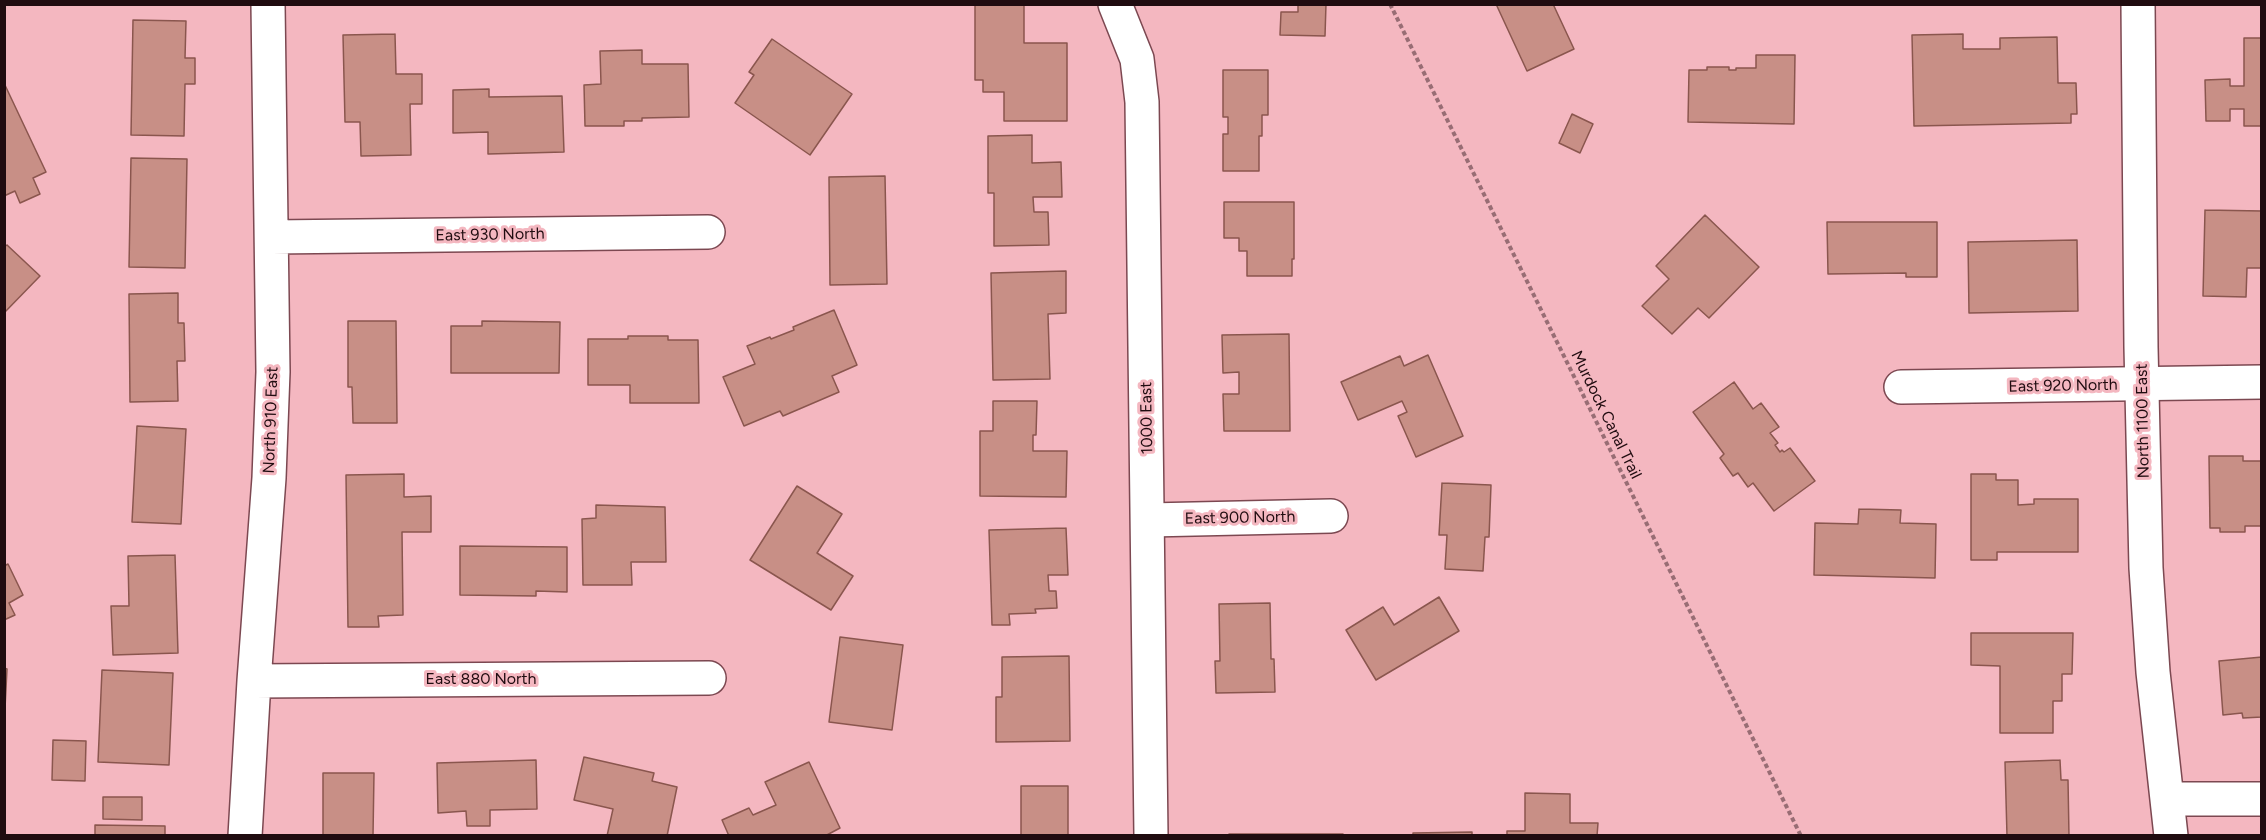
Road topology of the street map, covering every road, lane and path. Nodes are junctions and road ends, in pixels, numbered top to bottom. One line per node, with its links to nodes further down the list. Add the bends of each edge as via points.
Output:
1 (268, 4): 6 (street, North 910 East)
2 (1115, 4): 11 (street, 1000 East, via 1137,59 1142,102)
3 (1390, 4): 18 (path, Murdock Canal Trail)
4 (2138, 4): 8 (street, North 1100 East)
5 (708, 232): 6 (street, East 930 North)
6 (272, 237): 13 (street, North 910 East, via 270,449)
7 (2262, 382): 8 (street, East 920 North)
8 (2142, 385): 9 (street, East 920 North); 14 (street, North 1100 East, via 2146,568)
9 (1901, 387)
10 (1331, 516): 11 (street, East 900 North)
11 (1149, 520): 17 (street, 1000 East)
12 (709, 678): 13 (street, East 880 North)
13 (254, 681): 16 (street, North 910 East)
14 (2168, 799): 15 (street); 19 (street, North 1100 East)
15 (2262, 799)
16 (245, 836)
17 (1151, 836)
18 (1801, 836)
19 (2171, 836)

